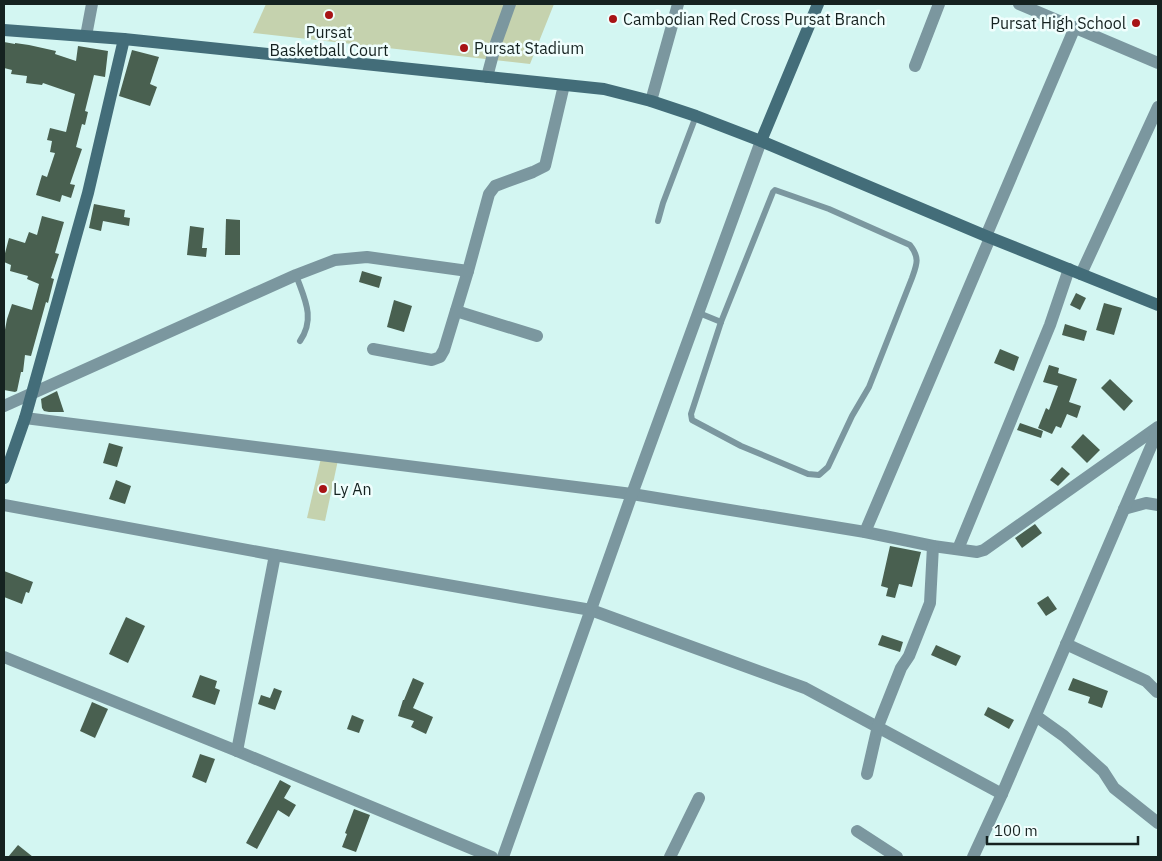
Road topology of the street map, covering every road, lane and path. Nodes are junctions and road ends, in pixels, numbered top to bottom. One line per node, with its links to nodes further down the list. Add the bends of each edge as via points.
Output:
1 (92, 4): 9 (street)
2 (510, 4): 13 (street)
3 (678, 4): 15 (street)
4 (818, 4): 18 (street)
5 (939, 4): 12 (street)
6 (1019, 4): 7 (street)
7 (1075, 27): 11 (street); 20 (street)
8 (4, 30): 9 (street)
9 (86, 36): 10 (street)
10 (124, 40): 13 (street); 31 (street, via 88,193)
11 (1158, 63)
12 (915, 66)
13 (487, 77): 14 (street)
14 (564, 85): 15 (street, via 604,89); 21 (street, via 545,166 495,186 489,194)
15 (651, 101): 17 (street)
16 (1158, 107): 22 (street)
17 (696, 116): 18 (street); 19 (lane)
18 (761, 141): 20 (street); 26 (street)
19 (658, 221)
20 (988, 237): 22 (street); 40 (street)
21 (468, 271): 23 (street, via 367,257 335,260); 25 (street)
22 (1075, 271): 24 (street); 42 (street)
23 (296, 275): 29 (lane, via 308,316); 31 (street)
24 (1158, 305)
25 (456, 311): 28 (street); 30 (street, via 440,357 432,360)
26 (699, 313): 27 (lane); 36 (street)
27 (721, 322): 27 (lane, via 691,414 692,420 758,453 808,474 819,475 828,467 869,387 917,263 914,251 910,245 829,209 775,190)
28 (537, 336)
29 (300, 342)
30 (372, 349)
31 (32, 393): 32 (street); 33 (street)
32 (4, 406)
33 (25, 418): 35 (street); 36 (street)
34 (1158, 428): 39 (street); 42 (street, via 984,550)
35 (4, 478)
36 (632, 494): 40 (street); 44 (street)
37 (4, 505): 43 (street)
38 (1158, 505): 39 (street, via 1146,503)
39 (1124, 509): 45 (street)
40 (865, 532): 41 (street)
41 (934, 546): 42 (street); 49 (street, via 930,603)
42 (958, 549)
43 (275, 555): 44 (street); 50 (street)
44 (591, 610): 49 (street, via 805,688); 57 (street)
45 (1066, 644): 47 (street, via 1146,681); 48 (street)
46 (4, 658): 50 (street)
47 (1157, 692)
48 (1036, 716): 52 (street); 54 (street, via 1064,736 1103,771 1114,788)
49 (878, 726): 51 (street); 52 (street)
50 (237, 751): 56 (street)
51 (867, 774)
52 (1002, 794): 60 (street)
53 (699, 798): 58 (street)
54 (1158, 823)
55 (857, 830): 59 (street)
56 (492, 857)
57 (503, 857)
58 (670, 857)
59 (897, 857)
60 (973, 857)

